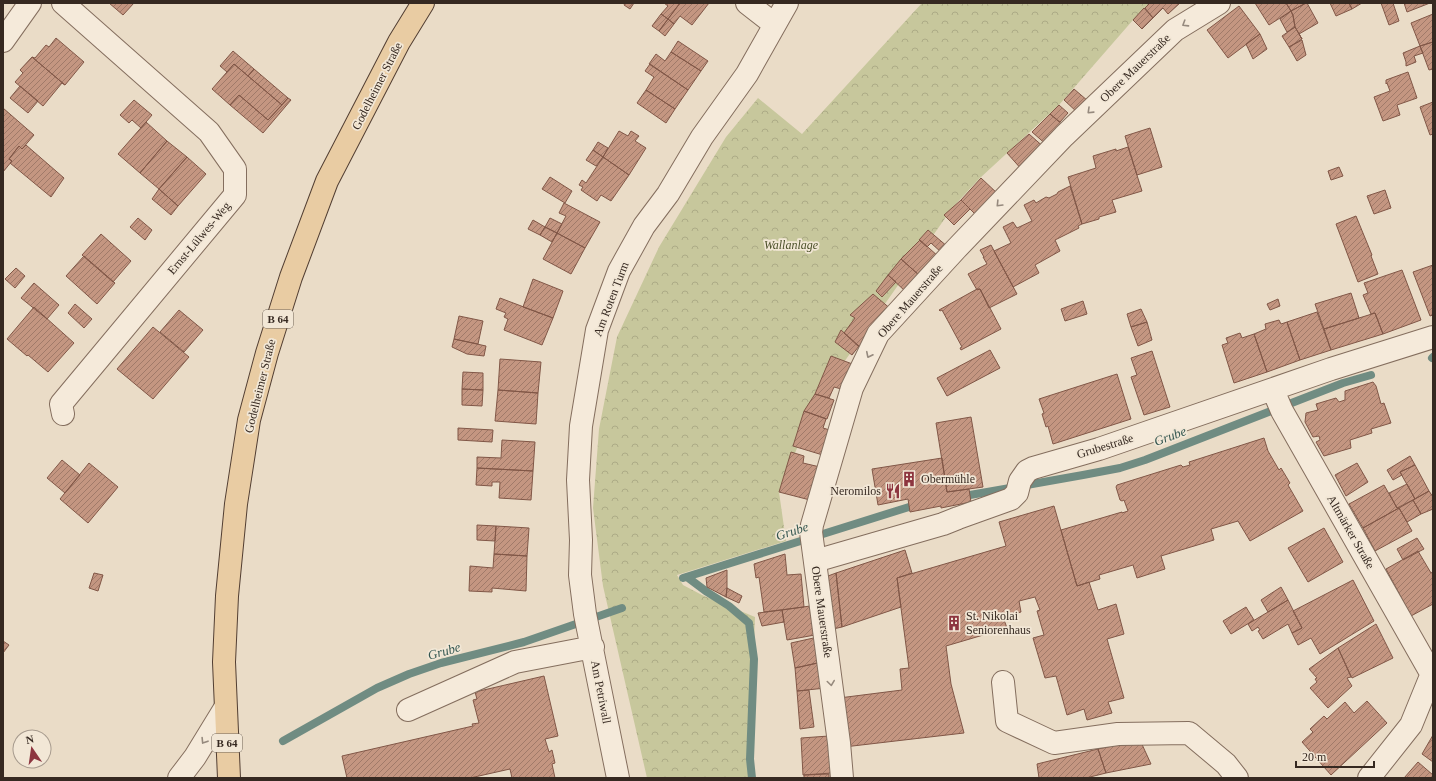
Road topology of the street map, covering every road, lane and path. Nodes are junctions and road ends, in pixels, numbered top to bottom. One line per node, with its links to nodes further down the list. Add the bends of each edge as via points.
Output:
1 (30, 3): 8 (street)
2 (63, 3): 11 (street, Ernst-Lülwes-Weg, via 209,132 235,169 235,194 61,404)
3 (423, 3): 16 (main road, Godelheimer Straße / B 64, via 399,42 327,181 267,353 250,420 236,504 227,596)
4 (746, 3): 7 (street)
5 (787, 3): 7 (street, Am Roten Turm)
6 (1219, 3): 12 (street, Obere Mauerstraße, one-way to 12, via 1174,30 1064,136 878,334 852,388)
7 (774, 24): 13 (street, Am Roten Turm, via 747,74 644,226 619,271 597,330 581,426 578,480 580,575)
8 (3, 41)
9 (1433, 337): 10 (street, Grubestraße, via 1331,369)
10 (1278, 401): 12 (street, Grubestraße, via 1033,468 1027,471 1011,499 943,524); 14 (street, Altmärker Straße)
11 (63, 414)
12 (813, 545): 21 (street, Obere Mauerstraße, one-way to 21)
13 (588, 623): 17 (street, via 515,662); 20 (street, Am Petriwall)
14 (1432, 672): 23 (street, via 1411,725)
15 (1003, 682): 22 (street, via 1007,720 1054,743 1118,734 1189,733 1226,764)
16 (225, 708): 18 (street, one-way to 18, via 195,757); 19 (main road, Godelheimer Straße / B 64)
17 (408, 710)
18 (178, 778)
19 (229, 778)
20 (618, 778)
21 (842, 778)
22 (1238, 778)
23 (1369, 778)

